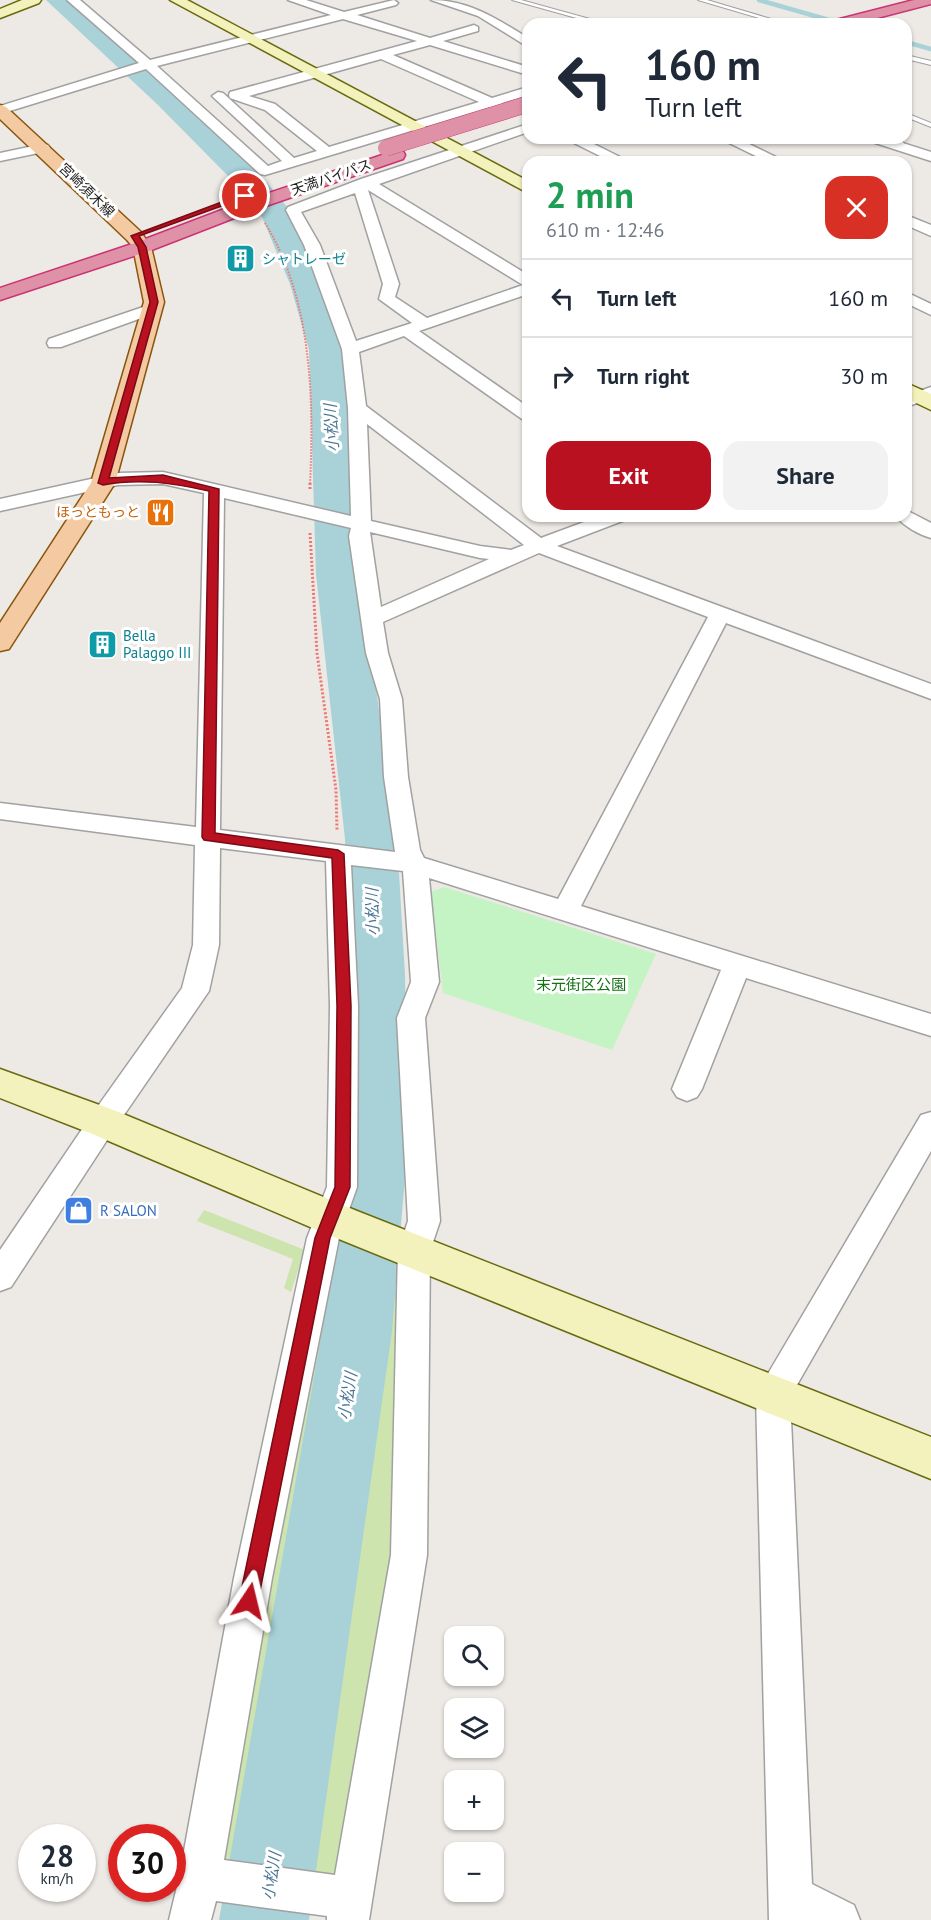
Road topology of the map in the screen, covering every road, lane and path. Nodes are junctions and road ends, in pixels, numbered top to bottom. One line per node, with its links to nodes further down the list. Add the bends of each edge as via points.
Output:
1 (34, 0): 11 (street)
2 (74, 0): 24 (street)
3 (177, 0): 18 (street)
4 (294, 0): 12 (street)
5 (437, 0): 19 (street, via 482,14)
6 (515, 0): 13 (lane)
7 (701, 0): 14 (lane)
8 (901, 0): 15 (highway)
9 (930, 0): 16 (highway)
10 (392, 3): 12 (street)
11 (0, 14)
12 (344, 15): 18 (street); 20 (street)
13 (582, 18)
14 (764, 18)
15 (831, 18)
16 (860, 18)
17 (474, 29): 20 (street)
18 (250, 39): 24 (street); 26 (street)
19 (522, 39)
20 (432, 41): 21 (street); 25 (street)
21 (382, 55): 26 (street); 31 (street)
22 (912, 58): 23 (lane)
23 (931, 63)
24 (149, 65): 27 (street); 33 (street)
25 (522, 69)
26 (314, 74): 30 (street); 38 (street)
27 (179, 93): 29 (street); 51 (street, via 265,171)
28 (522, 93): 31 (street)
29 (208, 95): 30 (street); 51 (street)
30 (237, 95): 45 (street, via 270,106)
31 (490, 102): 35 (street); 38 (street)
32 (522, 106): 46 (highway, 天満バイパス, bridge)
33 (0, 110): 43 (main road, 宮崎須木線)
34 (522, 115): 46 (highway, 天満バイパス)
35 (522, 116)
36 (912, 117): 37 (lane)
37 (931, 124)
38 (414, 126): 44 (street); 45 (street)
39 (522, 130): 44 (street)
40 (584, 144): 47 (street)
41 (739, 144): 48 (street)
42 (905, 144): 50 (street)
43 (43, 148): 49 (street); 57 (main road, 宮崎須木線)
44 (458, 150): 52 (street); 53 (street)
45 (327, 152): 51 (street)
46 (392, 152): 57 (highway, 天満バイパス)
47 (610, 156)
48 (766, 156)
49 (0, 157)
50 (931, 157)
51 (292, 163)
52 (365, 183): 58 (street); 65 (street, via 362,190 391,284 387,299); 68 (street, via 293,210 312,245)
53 (522, 185)
54 (265, 222): 74 (path, via 286,263 304,343)
55 (912, 222): 56 (street)
56 (931, 231)
57 (138, 241): 59 (highway, 天満バイパス); 61 (highway, 天満バイパス); 63 (main road, via 154,302)
58 (522, 278)
59 (0, 284)
60 (522, 291): 65 (street)
61 (0, 294)
62 (912, 300): 64 (street)
63 (152, 309): 67 (street); 71 (main road)
64 (931, 310)
65 (425, 324): 66 (street)
66 (406, 330): 68 (street); 70 (street)
67 (55, 343)
68 (350, 349): 69 (street)
69 (357, 408): 77 (street); 79 (street)
70 (522, 410)
71 (103, 483): 72 (street, via 163,478); 73 (street); 83 (main road)
72 (214, 489): 74 (street); 86 (street)
73 (0, 505)
74 (313, 513): 77 (street); 87 (path, via 317,653 336,790)
75 (912, 520): 78 (street)
76 (602, 522): 79 (street)
77 (358, 524): 80 (street); 82 (street)
78 (931, 532)
79 (538, 546): 80 (street); 81 (street)
80 (513, 556): 82 (street)
81 (720, 614): 84 (street); 89 (street)
82 (372, 619): 88 (street, via 391,699 396,777 407,851)
83 (0, 643)
84 (931, 692)
85 (0, 811): 86 (street)
86 (208, 837): 87 (street); 94 (street, via 206,945 195,991)
87 (338, 854): 88 (street); 96 (street, via 344,1006 342,1187)
88 (415, 864): 89 (street); 97 (street, via 425,982 411,1018 424,1221)
89 (565, 911): 90 (street)
90 (737, 965): 91 (street); 93 (street)
91 (931, 1025)
92 (0, 1083): 94 (street)
93 (687, 1089)
94 (103, 1122): 96 (street); 98 (street)
95 (931, 1124): 99 (street)
96 (337, 1220): 97 (street); 101 (street, via 322,1238 253,1578)
97 (414, 1251): 99 (street); 103 (street, via 409,1555)
98 (0, 1277)
99 (773, 1394): 100 (street); 102 (street)
100 (931, 1458)
101 (200, 1878): 103 (street); 104 (street)
102 (790, 1908): 105 (street)
103 (350, 1909)
104 (190, 1920)
105 (839, 1920)

